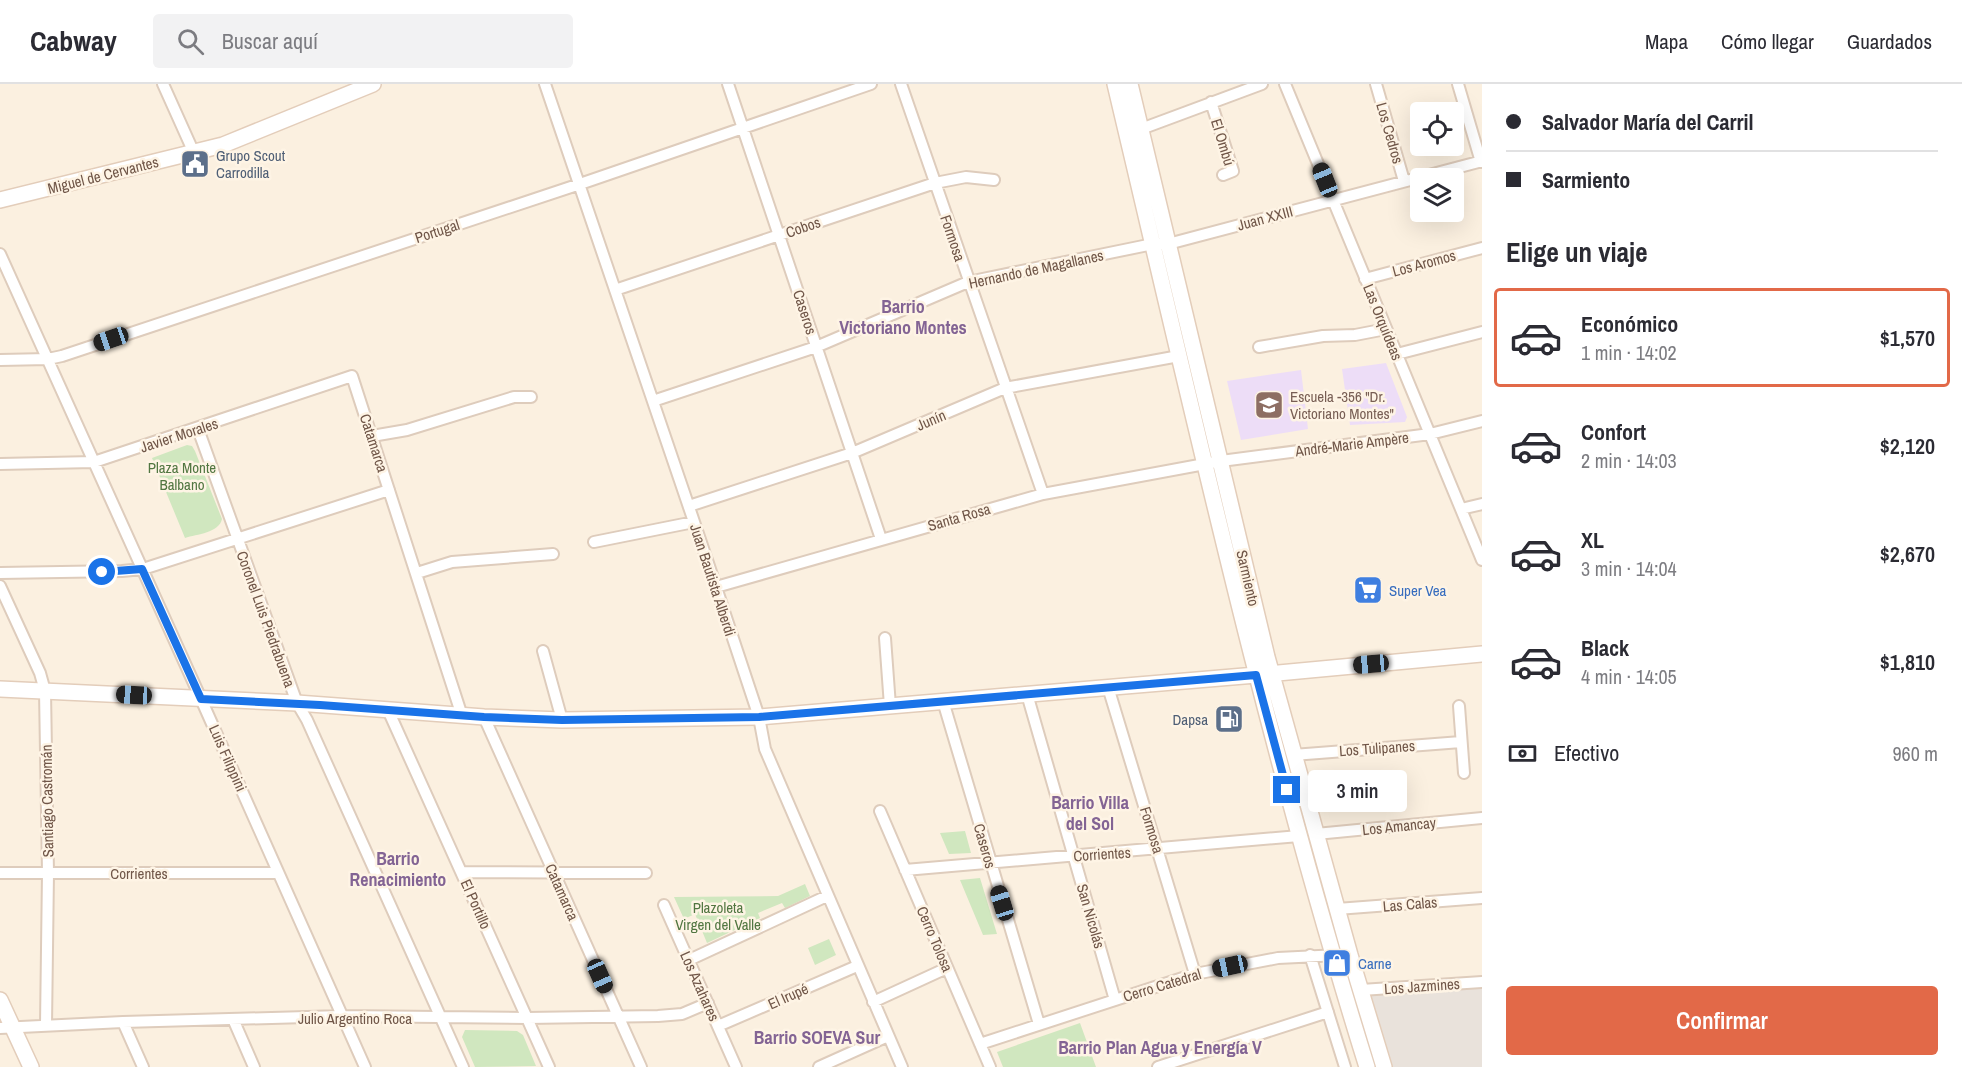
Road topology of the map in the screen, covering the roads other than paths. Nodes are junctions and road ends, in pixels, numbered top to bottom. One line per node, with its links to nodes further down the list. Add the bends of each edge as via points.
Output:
1 (163, 84): 16 (street)
2 (373, 84): 16 (main road, Miguel de Cervantes)
3 (545, 84): 22 (street, Juan Bautista Alberdi)
4 (729, 84): 14 (street, Caseros)
5 (871, 84): 14 (street, Portugal)
6 (901, 84): 21 (street, Formosa)
7 (1115, 84): 26 (main road, Sarmiento)
8 (1130, 84): 15 (main road, Sarmiento)
9 (1262, 84): 13 (street)
10 (1285, 84): 24 (street, Las Orquídeas)
11 (1376, 84): 20 (street, Los Cedros)
12 (1458, 84): 17 (street)
13 (1211, 102): 15 (street); 18 (street, El Ombú, via 1233,171)
14 (744, 128): 22 (street, Portugal); 25 (street, Caseros)
15 (1141, 129): 26 (main road, Sarmiento)
16 (194, 153): 23 (main road, Miguel de Cervantes)
17 (1481, 162): 20 (street, Juan XXIII)
18 (1223, 175)
19 (994, 180): 21 (street, Cobos, via 966,177)
20 (1404, 181): 24 (street, Juan XXIII)
21 (935, 183): 25 (street, Cobos); 30 (street, Formosa)
22 (580, 184): 31 (street, Juan Bautista Alberdi); 38 (street, Portugal)
23 (0, 200)
24 (1333, 200): 26 (street, Juan XXIII); 29 (street, Las Orquídeas)
25 (780, 235): 31 (street, Cobos); 34 (street, Caseros)
26 (1161, 244): 30 (street, Hernando de Magallanes); 37 (main road, Sarmiento); 49 (main road, Sarmiento)
27 (1482, 248): 29 (street, Los Aromos)
28 (0, 254): 38 (street, Luis Filippini)
29 (1365, 279): 32 (street, Las Orquídeas)
30 (968, 282): 34 (street, Hernando de Magallanes); 41 (street, Formosa)
31 (615, 290): 43 (street, Juan Bautista Alberdi)
32 (1386, 328): 35 (street); 36 (street, Las Orquídeas)
33 (1482, 332): 36 (street)
34 (816, 347): 43 (street, Hernando de Magallanes); 48 (street, Caseros)
35 (1259, 347)
36 (1396, 354): 46 (street, Las Orquídeas)
37 (1179, 356): 41 (street, Junín); 52 (main road, Sarmiento)
38 (48, 359): 39 (street, Portugal); 50 (street, Luis Filippini)
39 (0, 360)
40 (352, 376): 45 (street, Javier Morales); 47 (street, Catamarca)
41 (1005, 388): 48 (street, Junín); 54 (street, Formosa)
42 (531, 397): 47 (street, via 514,397 407,430)
43 (653, 401): 56 (street, Juan Bautista Alberdi)
44 (1482, 421): 46 (street, André-Marie Ampère)
45 (198, 429): 50 (street, Javier Morales); 60 (street, Coronel Luis Piedrabuena)
46 (1430, 434): 49 (street, André-Marie Ampère); 57 (street, Las Orquídeas)
47 (372, 436): 53 (street, Catamarca)
48 (852, 453): 56 (street, Junín); 59 (street, Caseros)
49 (1221, 461): 52 (street, André-Marie Ampère); 72 (main road, Sarmiento)
50 (94, 462): 51 (street, Javier Morales); 64 (street, Luis Filippini)
51 (0, 464)
52 (1206, 464): 54 (street, Santa Rosa); 72 (main road, Sarmiento)
53 (389, 490): 60 (street); 66 (street, Catamarca)
54 (1043, 494): 59 (street, Santa Rosa)
55 (1482, 504): 57 (street)
56 (689, 506): 58 (street, Juan Bautista Alberdi)
57 (1461, 509): 63 (street, Las Orquídeas)
58 (694, 522): 61 (street); 68 (street, Juan Bautista Alberdi)
59 (881, 539): 68 (street, Santa Rosa)
60 (238, 540): 64 (street); 79 (street, Coronel Luis Piedrabuena)
61 (594, 542)
62 (553, 554): 66 (street, via 452,562)
63 (1482, 560)
64 (142, 569): 65 (street); 77 (street, Luis Filippini)
65 (0, 573)
66 (417, 573): 83 (street, Catamarca)
67 (0, 586): 75 (street, Santiago Castromán)
68 (716, 587): 85 (street, Juan Bautista Alberdi)
69 (885, 638): 80 (street)
70 (543, 651): 86 (street)
71 (1482, 654): 72 (main road)
72 (1264, 674): 73 (main road); 88 (main road, Sarmiento); 93 (main road, Sarmiento)
73 (1108, 687): 76 (main road); 94 (street, Formosa)
74 (0, 689): 75 (main road)
75 (45, 690): 77 (main road); 100 (street, Santiago Castromán)
76 (1027, 694): 78 (main road); 95 (street, San Nicolás)
77 (201, 699): 79 (main road); 101 (street, Luis Filippini)
78 (943, 701): 80 (main road); 96 (street, Caseros)
79 (297, 703): 82 (main road); 124 (street, Coronel Luis Piedrabuena)
80 (890, 706): 85 (main road)
81 (1459, 706): 87 (street)
82 (388, 710): 83 (main road); 98 (street, El Portillo)
83 (462, 716): 84 (main road)
84 (484, 717): 86 (main road); 102 (street, Catamarca)
85 (759, 717): 86 (main road); 104 (street, Juan Bautista Alberdi, via 765,749)
86 (562, 720)
87 (1461, 742): 88 (street, Los Tulipanes); 89 (street)
88 (1293, 755): 92 (main road, Sarmiento)
89 (1464, 773)
90 (879, 811): 97 (street, Cerro Tolosa)
91 (1482, 818): 92 (street, Los Amancay)
92 (1316, 834): 107 (main road, Sarmiento)
93 (1299, 836): 94 (street, Corrientes); 109 (main road, Sarmiento)
94 (1158, 850): 95 (street, Corrientes); 114 (street, Formosa)
95 (1074, 856): 96 (street, Corrientes); 118 (street, San Nicolás)
96 (990, 863): 97 (street, Corrientes); 128 (street, Caseros)
97 (905, 870): 113 (street, Cerro Tolosa)
98 (462, 872): 102 (street); 125 (street, El Portillo)
99 (0, 873): 100 (street, Corrientes)
100 (48, 873): 101 (street, Corrientes); 129 (street, Santiago Castromán)
101 (278, 873): 122 (street, Luis Filippini)
102 (554, 873): 103 (street); 123 (street, Catamarca)
103 (646, 873)
104 (827, 896): 111 (street); 112 (street, Juan Bautista Alberdi)
105 (1482, 898): 107 (street, Las Calas)
106 (664, 905): 111 (street, Los Azahares)
107 (1337, 909): 110 (main road, Sarmiento)
108 (1310, 955): 109 (street, Cerro Catedral); 114 (street, Cerro Catedral); 121 (street)
109 (1332, 955): 110 (street, Cerro Catedral); 147 (main road, Sarmiento)
110 (1350, 955): 116 (main road, Sarmiento)
111 (688, 960): 120 (street, Los Azahares)
112 (857, 966): 119 (street, Juan Bautista Alberdi); 130 (street, El Irupé)
113 (947, 968): 119 (street); 133 (street, Cerro Tolosa)
114 (1195, 974): 118 (street, Cerro Catedral)
115 (1482, 982): 116 (street, Los Jazmines)
116 (1361, 990): 148 (main road, Sarmiento)
117 (0, 1000): 131 (main road)
118 (1115, 1000): 128 (street, Cerro Catedral)
119 (873, 1002): 132 (street, Juan Bautista Alberdi)
120 (708, 1003): 123 (street, Julio Argentino Roca, via 682,1014); 130 (street, Los Azahares)
121 (1328, 1011): 145 (street); 146 (street)
122 (342, 1016): 124 (street, Julio Argentino Roca); 126 (street, Julio Argentino Roca); 137 (street, Luis Filippini)
123 (618, 1017): 125 (street, Julio Argentino Roca); 140 (street, Catamarca)
124 (441, 1018): 125 (street, Julio Argentino Roca); 138 (street, Coronel Luis Piedrabuena)
125 (527, 1018): 139 (street, El Portillo)
126 (233, 1019): 127 (street, Julio Argentino Roca); 136 (street)
127 (123, 1022): 129 (street, Julio Argentino Roca); 135 (street)
128 (1039, 1024): 133 (street, Cerro Catedral)
129 (46, 1025): 131 (street, Julio Argentino Roca)
130 (718, 1026): 141 (street, Los Azahares)
131 (6, 1027): 134 (main road)
132 (888, 1036): 142 (street); 143 (street, Juan Bautista Alberdi)
133 (980, 1044): 144 (street, Cerro Tolosa)
134 (31, 1067)
135 (143, 1067)
136 (254, 1067)
137 (365, 1067)
138 (463, 1067)
139 (549, 1067)
140 (641, 1067)
141 (736, 1067)
142 (819, 1067)
143 (902, 1067)
144 (990, 1067)
145 (1158, 1067)
146 (1345, 1067)
147 (1367, 1067)
148 (1384, 1067)

